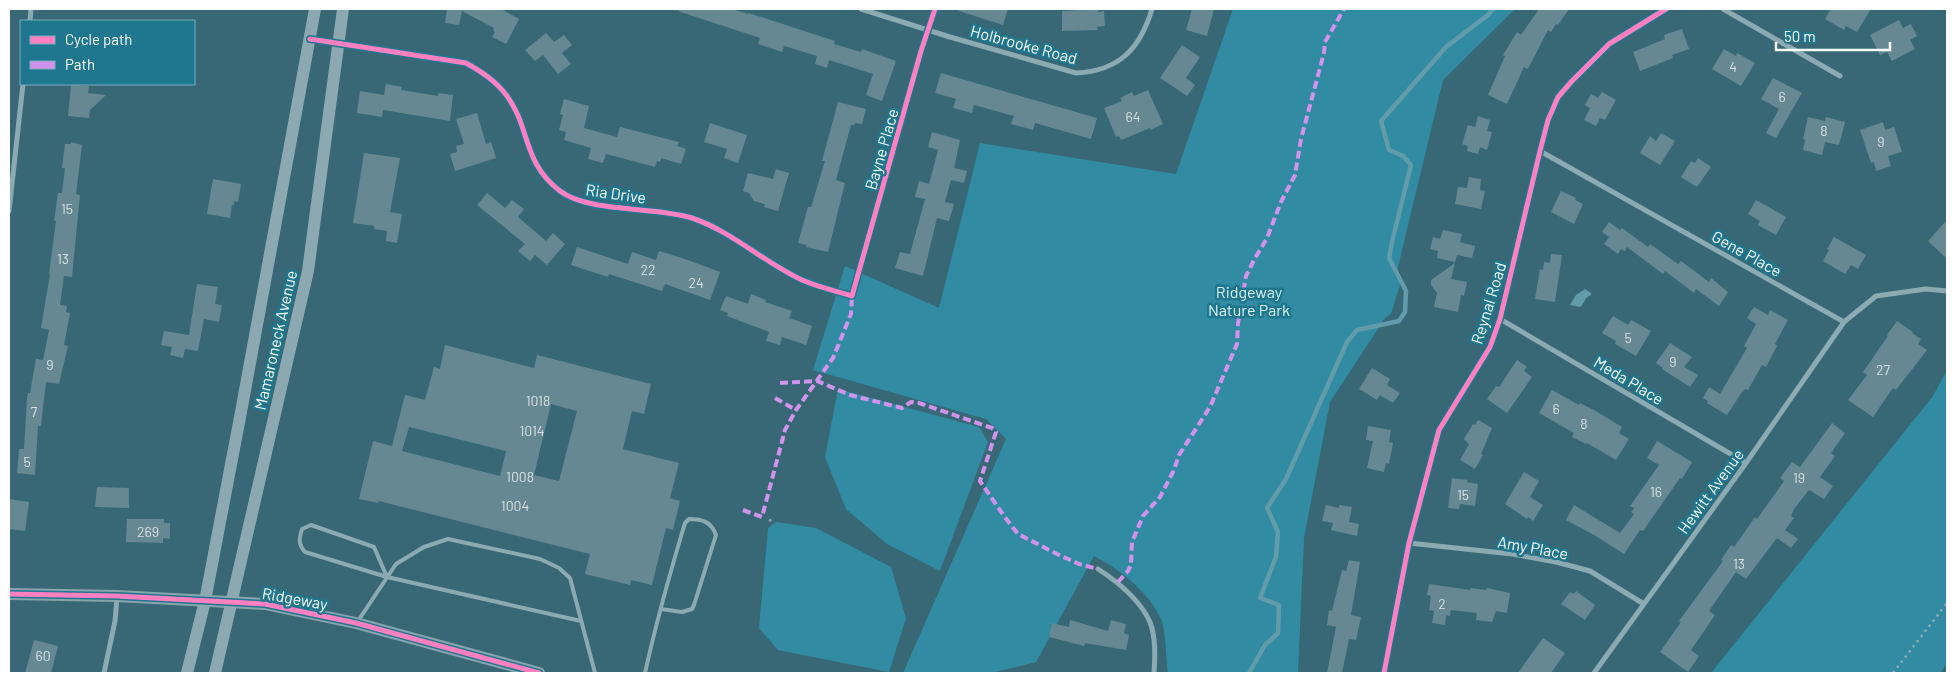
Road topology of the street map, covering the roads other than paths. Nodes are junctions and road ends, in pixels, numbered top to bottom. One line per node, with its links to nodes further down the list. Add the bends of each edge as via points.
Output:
1 (315, 9): 9 (main road, Mamaroneck Avenue)
2 (343, 9): 10 (main road, Mamaroneck Avenue)
3 (861, 9): 8 (street, Holbrooke Road)
4 (935, 9): 8 (street, Bayne Place)
5 (1152, 9): 8 (street, Holbrooke Road, via 1136,45 1119,62 1095,72 1076,73)
6 (1666, 9): 13 (street, Reynal Road, via 1609,44 1572,81 1558,97)
7 (1723, 9): 11 (street)
8 (927, 30): 16 (street, Bayne Place)
9 (310, 40): 10 (street, Ria Drive); 25 (main road, Mamaroneck Avenue)
10 (338, 44): 16 (street, Ria Drive, via 466,63 489,76 507,96 538,168 572,198 586,203 670,212 694,219 802,280); 26 (main road, Mamaroneck Avenue, via 308,271)
11 (1840, 76)
12 (23, 85): 14 (street)
13 (1540, 151): 17 (street, Reynal Road); 18 (street, Gene Place)
14 (9, 211)
15 (1947, 291): 18 (street, via 1926,289 1876,296)
16 (852, 296)
17 (1500, 318): 19 (street, Meda Place); 20 (street, Reynal Road, via 1490,347 1439,430)
18 (1844, 322): 19 (street, Hewitt Avenue)
19 (1746, 463): 27 (street, Hewitt Avenue)
20 (1409, 543): 27 (street, Amy Place, via 1556,562 1590,571); 38 (street, Reynal Road)
21 (1098, 569): 37 (street, via 1118,582 1150,623 1155,648)
22 (386, 577): 22 (lane, via 306,552 299,540 302,529 311,525 374,547); 29 (lane); 29 (lane, via 396,564 424,547 448,539 540,559 559,568 570,578); 30 (lane)
23 (9, 594): 24 (street, Ridgeway)
24 (117, 596): 25 (street, Ridgeway); 31 (street)
25 (205, 601): 26 (street, Ridgeway); 32 (main road, Mamaroneck Avenue)
26 (232, 602): 30 (street, Ridgeway, via 265,604); 33 (main road, Mamaroneck Avenue)
27 (1644, 604): 39 (street, Hewitt Avenue)
28 (661, 609): 28 (lane, via 685,523 689,519 705,522 713,527 716,535 692,609 682,612); 36 (lane)
29 (581, 621): 35 (lane)
30 (356, 623): 34 (street, Ridgeway)
31 (104, 673)
32 (187, 673)
33 (215, 673)
34 (539, 673)
35 (595, 673)
36 (645, 673)
37 (1154, 673)
38 (1384, 673)
39 (1594, 673)

